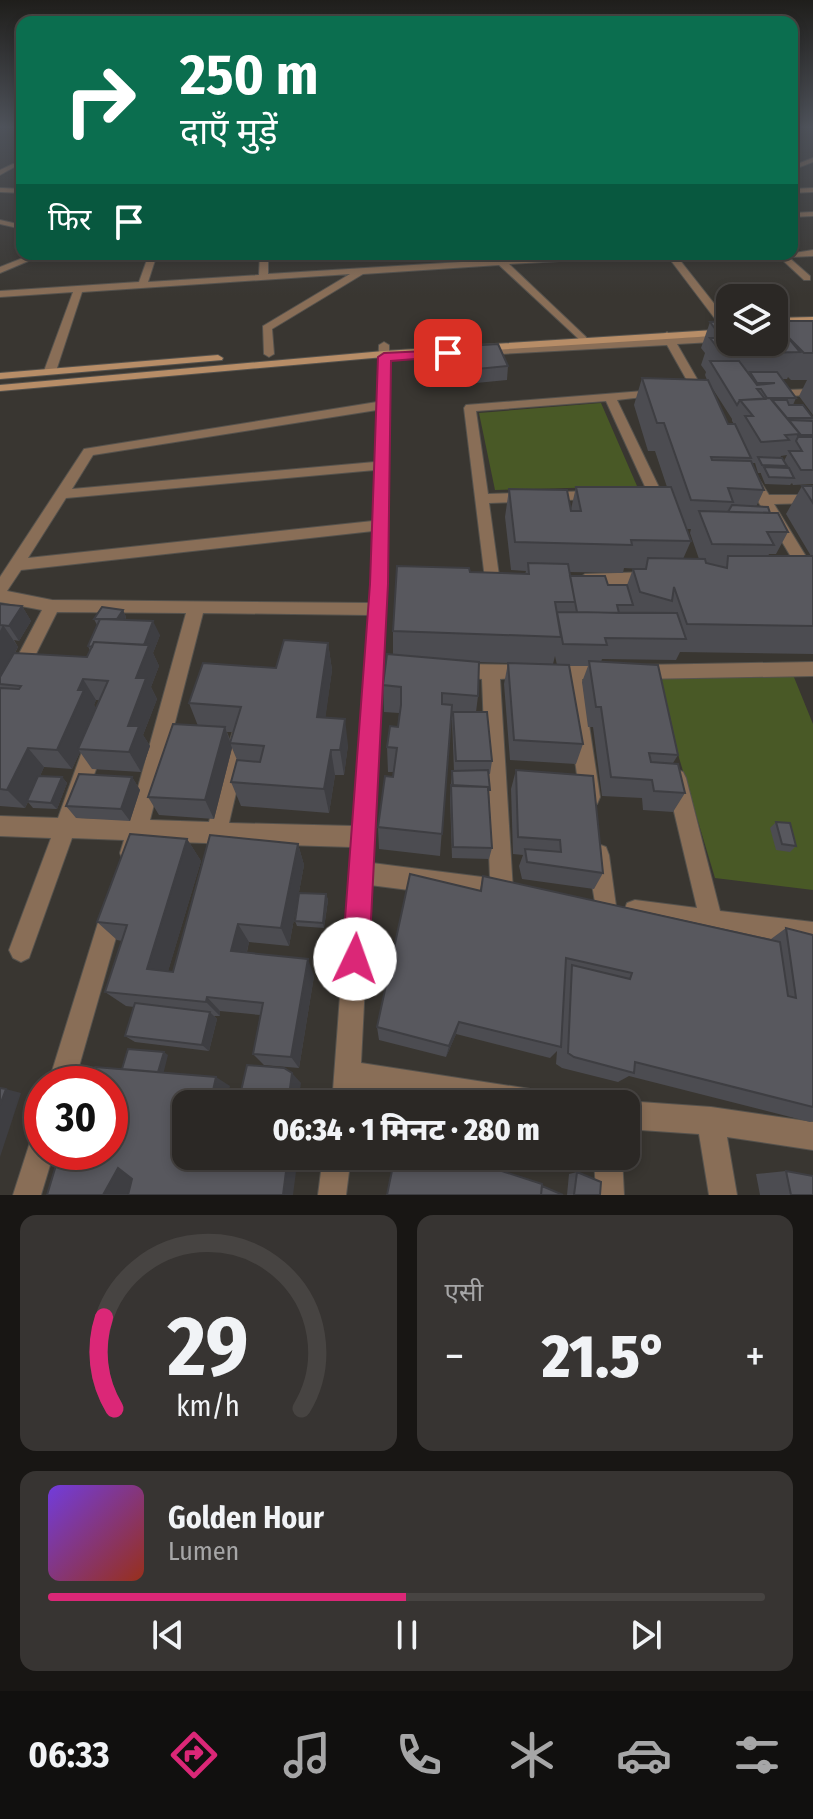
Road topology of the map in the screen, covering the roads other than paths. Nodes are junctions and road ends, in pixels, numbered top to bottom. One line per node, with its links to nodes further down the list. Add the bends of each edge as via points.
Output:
1 (26, 260): 8 (street)
2 (151, 260): 12 (street)
3 (264, 260): 10 (street)
4 (474, 260): 9 (street)
5 (498, 260): 22 (street)
6 (675, 260): 15 (street)
7 (787, 260): 11 (street)
8 (0, 270)
9 (363, 270): 10 (street); 26 (street, via 267,328)
10 (263, 276): 12 (street)
11 (807, 278)
12 (143, 284): 13 (street)
13 (79, 288): 14 (street); 27 (street)
14 (0, 294)
15 (716, 310)
16 (813, 320): 17 (main road)
17 (788, 321)
18 (716, 326): 22 (main road)
19 (716, 327): 23 (main road)
20 (813, 330): 21 (main road)
21 (788, 331)
22 (578, 335): 23 (main road); 25 (main road)
23 (669, 337): 24 (street); 25 (street); 35 (street, via 690,390)
24 (716, 338)
25 (384, 352): 26 (main road); 29 (main road); 33 (street)
26 (269, 354): 27 (main road)
27 (50, 371): 28 (main road)
28 (0, 376)
29 (0, 388)
30 (668, 392): 32 (street)
31 (813, 392): 34 (street, via 786,393)
32 (610, 397): 40 (street, via 470,408); 43 (street, via 647,494)
33 (383, 405): 37 (street); 38 (street, via 89,452)
34 (795, 405)
35 (712, 414)
36 (742, 463): 42 (street)
37 (382, 465): 38 (street); 44 (street)
38 (62, 494): 45 (street)
39 (608, 495): 40 (street)
40 (482, 499): 49 (street)
41 (813, 499): 42 (street)
42 (765, 500): 46 (street)
43 (669, 521)
44 (380, 525): 45 (street); 53 (street, via 386,584)
45 (16, 565): 50 (street)
46 (805, 574)
47 (667, 578): 48 (street)
48 (572, 580)
49 (493, 583)
50 (0, 593): 51 (street)
51 (52, 606): 52 (street); 58 (street)
52 (196, 608): 53 (street); 64 (street)
53 (378, 609): 66 (street, via 382,669)
54 (813, 669): 57 (street, via 652,679)
55 (447, 671): 56 (street)
56 (491, 672): 57 (street); 69 (street)
57 (572, 672): 72 (street)
58 (0, 708)
59 (103, 721): 63 (street)
60 (240, 735): 65 (street)
61 (672, 760): 73 (street)
62 (0, 826): 63 (street)
63 (65, 827): 64 (street); 75 (street)
64 (138, 828): 65 (street); 76 (street)
65 (216, 831): 66 (street); 67 (street)
66 (361, 837): 68 (street)
67 (209, 862)
68 (360, 873): 69 (street); 77 (street)
69 (502, 891): 70 (street)
70 (532, 895)
71 (576, 902): 72 (street)
72 (605, 906): 73 (street)
73 (712, 923): 74 (street)
74 (813, 934)
75 (21, 950)
76 (66, 1066)
77 (349, 1074): 78 (street); 79 (street)
78 (347, 1090)
79 (452, 1090)
80 (640, 1116): 81 (street)
81 (711, 1121): 82 (street); 89 (street)
82 (813, 1136)
83 (35, 1170): 86 (street)
84 (335, 1170): 87 (street)
85 (609, 1170): 88 (street)
86 (27, 1195)
87 (332, 1195)
88 (610, 1195)
89 (723, 1195)

